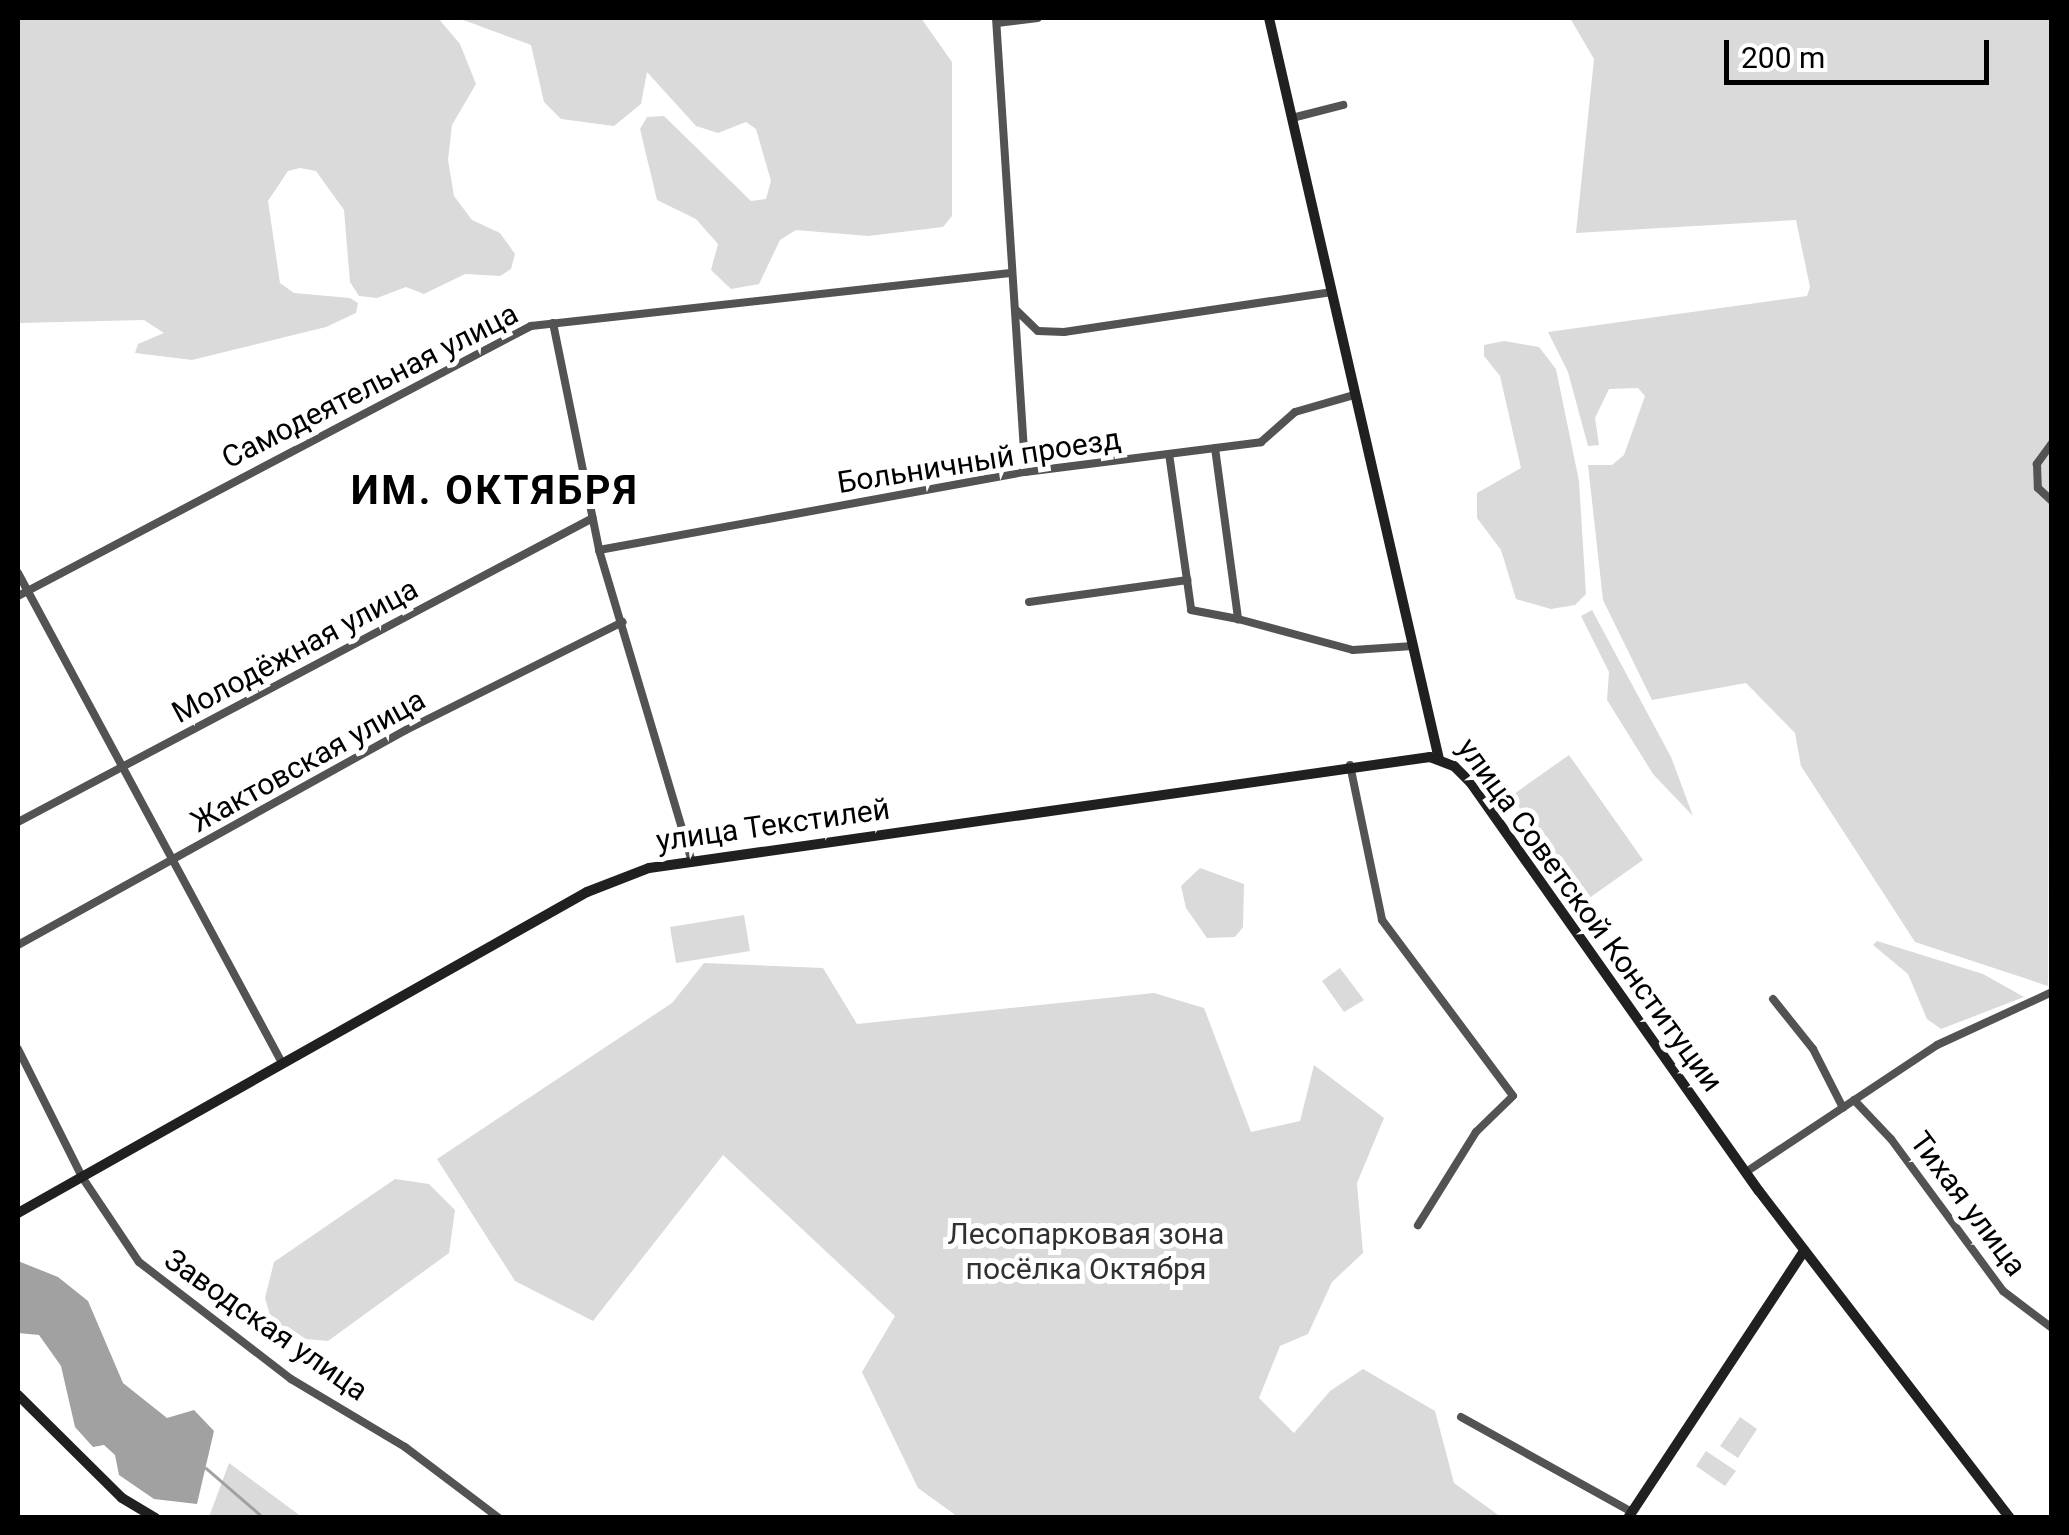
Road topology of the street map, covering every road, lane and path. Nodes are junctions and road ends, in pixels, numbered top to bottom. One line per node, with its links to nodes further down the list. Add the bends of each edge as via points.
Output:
1 (1038, 18): 3 (street)
2 (1269, 18): 5 (street, улица Советской Конституции)
3 (996, 20): 6 (street)
4 (1343, 106): 5 (street)
5 (1292, 118): 7 (street, улица Советской Конституции)
6 (1008, 273): 8 (street); 9 (street, Самодеятельная улица)
7 (1332, 292): 8 (street, via 1064,332 1038,331); 10 (street, улица Советской Конституции)
8 (1016, 310): 14 (street)
9 (553, 323): 16 (street); 20 (street, Самодеятельная улица, via 504,339)
10 (1354, 395): 12 (street, Больничный проезд, via 1295,412 1261,442); 24 (street, улица Советской Конституции)
11 (2052, 443): 15 (street, via 2037,464 2038,488)
12 (1215, 448): 13 (street, Больничный проезд); 22 (street)
13 (1169, 454): 14 (street, Больничный проезд); 19 (street)
14 (1025, 472): 17 (street, Больничный проезд)
15 (2052, 500)
16 (593, 518): 17 (street); 27 (street, Молодёжная улица)
17 (599, 550): 23 (street)
18 (18, 573): 20 (street)
19 (1187, 580): 21 (street); 22 (street, via 1191,610)
20 (22, 594): 27 (street)
21 (1029, 602)
22 (1238, 618): 24 (street, via 1353,650)
23 (623, 622): 29 (street); 30 (street, Жактовская улица, via 406,730)
24 (1413, 646): 25 (street, улица Советской Конституции)
25 (1439, 759): 26 (street, улица Текстилей); 38 (street, улица Советской Конституции, via 1471,783)
26 (1350, 765): 29 (street, улица Текстилей); 41 (street, via 1382,920 1513,1096 1476,1132)
27 (120, 770): 28 (street, Молодёжная улица); 30 (street)
28 (18, 822)
29 (690, 859): 35 (street, улица Текстилей, via 587,892)
30 (171, 862): 31 (street, Жактовская улица); 35 (street)
31 (18, 945)
32 (2052, 992): 36 (street, via 1937,1045)
33 (1774, 999): 37 (street)
34 (18, 1048): 39 (street, Заводская улица)
35 (281, 1061): 39 (street, улица Текстилей)
36 (1854, 1100): 37 (street); 43 (street, Тихая улица, via 1891,1139 2003,1291)
37 (1843, 1108): 38 (street)
38 (1746, 1172): 42 (street, улица Советской Конституции)
39 (82, 1177): 40 (street, улица Текстилей); 48 (street, Заводская улица, via 139,1262 291,1378 405,1447)
40 (18, 1212)
41 (1418, 1226)
42 (1804, 1251): 46 (street); 49 (street, улица Советской Конституции)
43 (2052, 1328)
44 (18, 1395): 47 (street, via 122,1498)
45 (1461, 1417): 46 (street)
46 (1630, 1515)
47 (155, 1518)
48 (500, 1518)
49 (2010, 1518)

